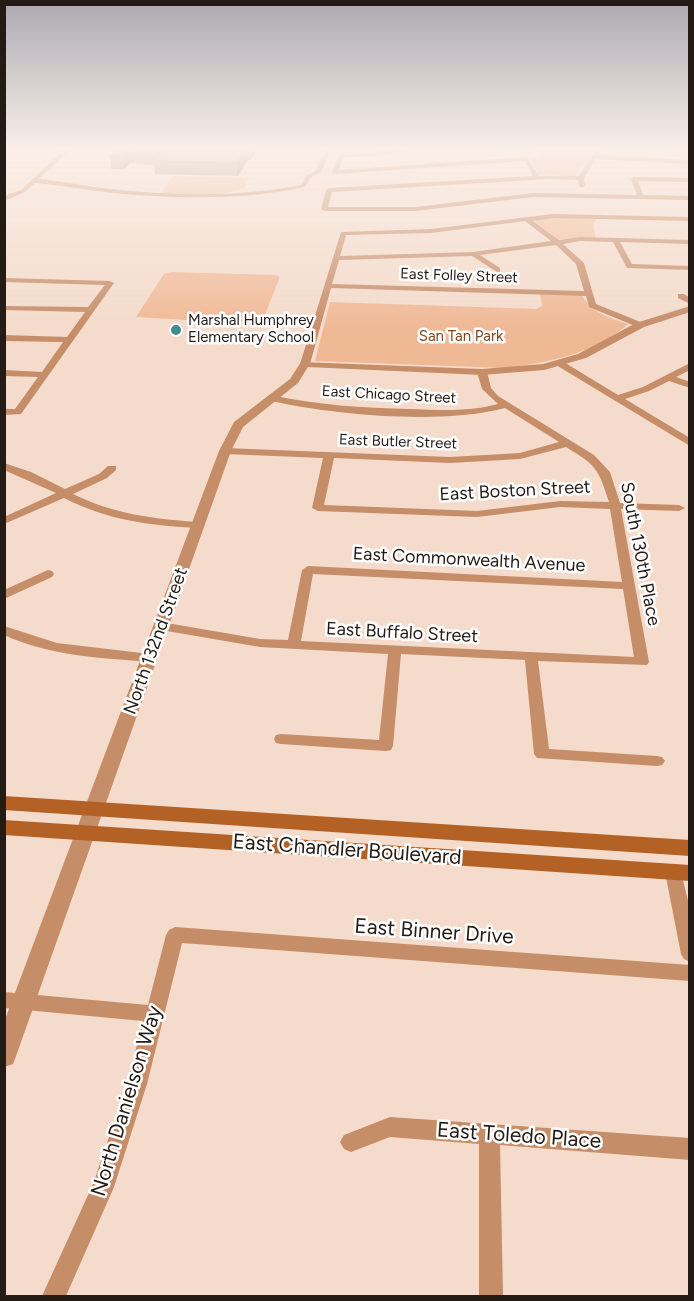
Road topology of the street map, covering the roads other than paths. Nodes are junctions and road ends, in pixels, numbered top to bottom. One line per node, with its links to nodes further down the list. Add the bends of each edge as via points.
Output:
1 (324, 208): 2 (street)
2 (418, 208)
3 (588, 208): 4 (street)
4 (590, 216): 5 (street); 6 (street)
5 (525, 218): 8 (street); 11 (street, via 423,232 343,233)
6 (690, 219)
7 (615, 240): 8 (street); 9 (street); 12 (street, via 630,266)
8 (556, 241): 10 (street); 16 (street, via 580,263)
9 (690, 242)
10 (473, 254): 11 (street); 13 (street)
11 (335, 258): 15 (street)
12 (690, 268)
13 (497, 270)
14 (4, 280): 21 (street, via 110,283)
15 (328, 286): 16 (street, East Folley Street); 26 (street)
16 (590, 294): 22 (street, via 591,305)
17 (681, 296): 18 (street)
18 (690, 302)
19 (4, 308): 21 (street)
20 (690, 309): 22 (street)
21 (92, 310): 24 (street)
22 (640, 325): 25 (street, via 589,353)
23 (4, 338): 24 (street)
24 (70, 340): 30 (street)
25 (559, 363): 28 (street); 34 (street)
26 (305, 364): 28 (street); 33 (street, North 132nd Street, via 294,381)
27 (690, 366): 31 (street)
28 (482, 372): 35 (street, South 130th Place, via 487,389)
29 (4, 374): 30 (street)
30 (45, 375): 36 (street, via 18,412)
31 (670, 378): 32 (street); 34 (street)
32 (690, 385)
33 (271, 398): 35 (street, East Chicago Street, via 324,409 449,414); 39 (street, North 132nd Street, via 238,425)
34 (616, 399): 38 (street)
35 (505, 405): 37 (street, South 130th Place)
36 (4, 412)
37 (568, 443): 40 (street, East Butler Street, via 520,456 478,459); 44 (street, South 130th Place, via 605,472)
38 (690, 443)
39 (225, 451): 40 (street, East Butler Street); 47 (street, North 132nd Street)
40 (329, 455): 44 (street, East Boston Street, via 318,508 477,514 560,504)
41 (4, 466): 43 (street)
42 (112, 468): 43 (street)
43 (63, 494): 46 (street); 47 (street, via 124,517)
44 (615, 505): 45 (street, East Boston Street); 49 (street, South 130th Place)
45 (679, 508)
46 (4, 521)
47 (198, 525): 51 (street, North 132nd Street)
48 (48, 574): 50 (street)
49 (629, 586): 53 (street, East Commonwealth Avenue, via 308,570); 57 (street, South 130th Place)
50 (4, 595)
51 (161, 626): 53 (street, East Buffalo Street); 56 (street, North 132nd Street)
52 (4, 630): 56 (street, via 43,644)
53 (294, 645): 54 (street, East Buffalo Street)
54 (395, 651): 55 (street, East Buffalo Street); 58 (street, via 386,746)
55 (531, 657): 57 (street, East Buffalo Street); 59 (street, via 542,754)
56 (150, 658): 61 (street, North 132nd Street)
57 (642, 662)
58 (281, 739)
59 (657, 761)
60 (4, 803): 61 (main road, East Chandler Boulevard)
61 (96, 809): 63 (street, North 132nd Street); 64 (main road, East Chandler Boulevard)
62 (4, 826): 63 (main road, East Chandler Boulevard)
63 (87, 832): 65 (main road, East Chandler Boulevard); 69 (street, North 132nd Street)
64 (690, 848)
65 (681, 873): 67 (street)
66 (176, 935): 68 (street, East Binner Drive); 70 (street, North Danielson Way)
67 (690, 954)
68 (690, 973)
69 (15, 1001): 70 (street); 71 (street, North 132nd Street)
70 (155, 1014): 75 (street, North Danielson Way, via 103,1187)
71 (4, 1056)
72 (489, 1134): 73 (street, East Toledo Place, via 390,1126); 74 (street, East Toledo Place); 76 (street)
73 (351, 1142)
74 (690, 1149)
75 (54, 1296)
76 (491, 1296)

